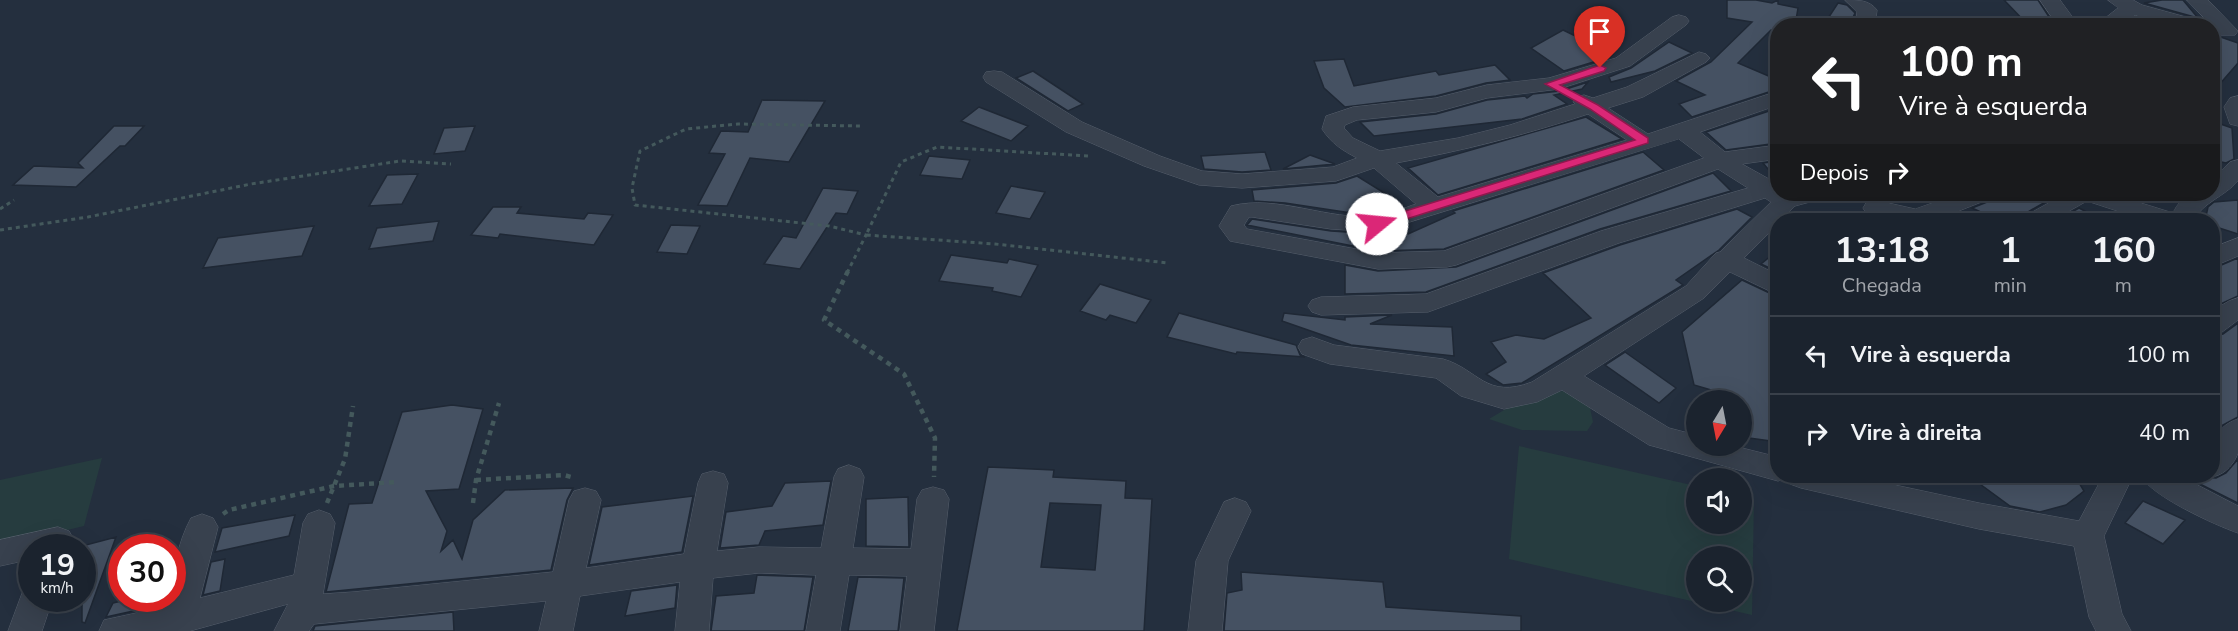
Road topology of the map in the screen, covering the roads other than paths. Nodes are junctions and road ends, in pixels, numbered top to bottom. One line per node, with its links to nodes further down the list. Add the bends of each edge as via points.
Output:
1 (1855, 0): 5 (street, via 1867,10)
2 (2050, 0): 6 (street)
3 (2197, 0): 9 (street)
4 (2126, 4): 7 (street, via 2127,11); 8 (street)
5 (1866, 18)
6 (2063, 18)
7 (2117, 18)
8 (2171, 18)
9 (2214, 18)
10 (1679, 21): 13 (street, via 1623,62)
11 (1699, 58): 16 (street, via 1635,92)
12 (994, 77): 21 (street, via 1074,127 1198,178 1304,178 1336,174)
13 (1551, 84): 16 (street); 21 (street, via 1487,92 1436,105 1353,114 1334,121 1333,129 1345,143)
14 (1770, 100): 18 (street)
15 (2238, 103): 17 (street)
16 (1594, 107): 19 (street); 21 (street, via 1458,145)
17 (2238, 119)
18 (1681, 131): 19 (street); 22 (street, via 1696,137)
19 (1644, 141): 32 (street)
20 (1770, 153): 22 (street)
21 (1377, 159): 32 (street)
22 (1720, 160): 25 (street); 32 (street, via 1447,259 1378,261 1239,235 1231,226 1240,211 1252,209 1377,224)
23 (2238, 167): 24 (street)
24 (2220, 187)
25 (1770, 191)
26 (1770, 197): 44 (street, via 1610,237 1428,303)
27 (1772, 201): 42 (street)
28 (1963, 201): 35 (street)
29 (2070, 201): 36 (street)
30 (2117, 201): 37 (street)
31 (2196, 201): 38 (street)
32 (1435, 207)
33 (1875, 208): 34 (street)
34 (1896, 213)
35 (1935, 213)
36 (2048, 213)
37 (2150, 213)
38 (2185, 213)
39 (2220, 239): 40 (street)
40 (2238, 246): 41 (street)
41 (2220, 255)
42 (1725, 259): 43 (street); 48 (street, via 1695,292)
43 (1770, 282)
44 (1321, 306)
45 (2238, 307): 46 (street)
46 (2220, 319)
47 (1312, 347): 48 (street, via 1330,354 1443,369 1471,389 1504,398 1527,395)
48 (1562, 376): 51 (street, via 1660,438)
49 (2238, 430): 50 (street)
50 (2220, 455)
51 (1770, 467)
52 (849, 477): 66 (street)
53 (713, 483): 68 (street)
54 (1840, 483): 63 (street, via 1968,514)
55 (2114, 483): 63 (street)
56 (2198, 486): 60 (street)
57 (933, 499): 67 (street)
58 (585, 500): 69 (street)
59 (1235, 511): 79 (street, via 1212,561)
60 (2238, 520)
61 (319, 523): 70 (street)
62 (202, 527): 72 (street)
63 (2088, 536): 80 (street, via 2106,617)
64 (18, 550): 65 (street)
65 (0, 553)
66 (835, 560): 67 (street); 68 (street, via 759,560); 77 (street)
67 (925, 563): 78 (street)
68 (698, 566): 69 (street); 76 (street)
69 (566, 585): 70 (street, via 400,604); 75 (street)
70 (301, 608): 72 (street)
71 (31, 612): 73 (street)
72 (175, 625): 74 (street)
73 (25, 631)
74 (116, 631)
75 (556, 631)
76 (692, 631)
77 (823, 631)
78 (917, 631)
79 (1205, 631)
80 (2114, 631)

